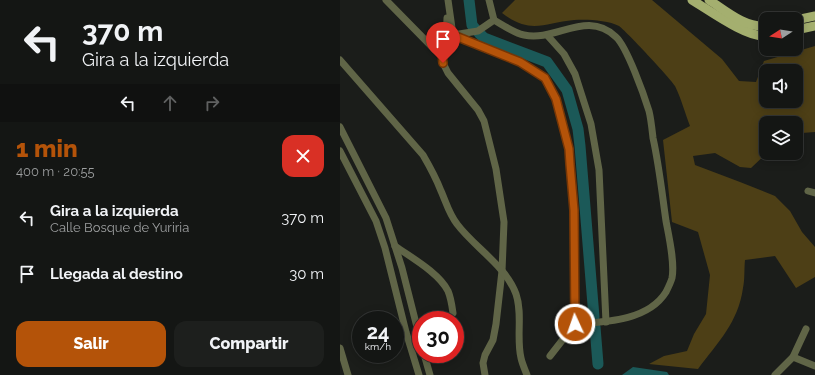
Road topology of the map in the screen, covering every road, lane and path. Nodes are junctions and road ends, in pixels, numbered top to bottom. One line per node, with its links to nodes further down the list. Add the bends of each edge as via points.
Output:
1 (386, 0): 17 (street)
2 (448, 0): 13 (street)
3 (488, 0): 9 (street)
4 (692, 0): 15 (main road, via 742,30)
5 (709, 0): 11 (main road, via 744,22)
6 (447, 14): 16 (street)
7 (815, 16): 8 (main road)
8 (803, 19)
9 (494, 20): 13 (street, via 478,31); 14 (street, via 523,35)
10 (815, 26): 12 (main road)
11 (759, 27)
12 (803, 29)
13 (453, 35): 16 (street); 27 (street, via 520,62 545,78 556,99 570,156 574,210)
14 (547, 35): 26 (street, via 564,54 575,74 591,124 599,170); 26 (street, via 558,30 592,25 606,29 617,38 626,52 649,111 672,259 672,278 656,304 632,316)
15 (759, 37)
16 (446, 42): 17 (street)
17 (442, 55): 23 (street, via 448,73 478,110 488,132 504,222)
18 (340, 60): 19 (street)
19 (343, 66): 23 (street, via 423,156 432,169 457,225)
20 (340, 127): 22 (street, via 386,218)
21 (340, 150): 35 (street, via 376,221)
22 (395, 246): 24 (street); 25 (street, via 442,281 448,292)
23 (502, 271): 37 (street, via 493,340 483,364); 38 (street, via 516,293 519,304 521,358)
24 (413, 311)
25 (453, 311)
26 (606, 322): 27 (street)
27 (575, 324): 30 (street)
28 (806, 329): 31 (street)
29 (340, 348): 34 (street)
30 (550, 356)
31 (793, 357): 33 (street); 39 (street)
32 (427, 363): 36 (street)
33 (815, 366)
34 (348, 375)
35 (419, 375)
36 (430, 375)
37 (485, 375)
38 (527, 375)
39 (775, 375)

